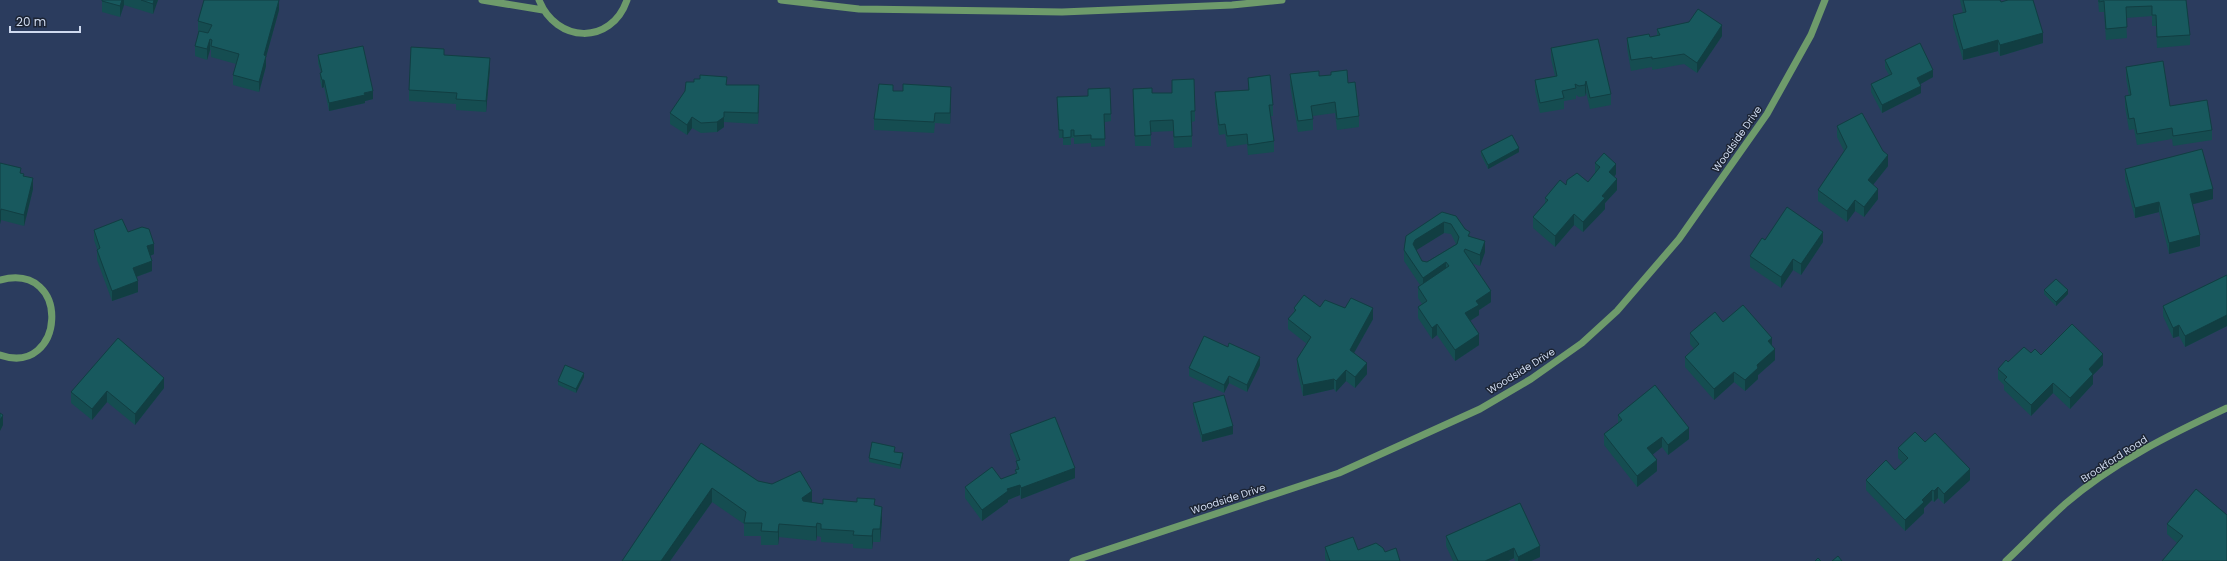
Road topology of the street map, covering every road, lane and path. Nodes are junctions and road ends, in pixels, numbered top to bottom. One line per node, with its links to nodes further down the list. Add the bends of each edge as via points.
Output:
1 (482, 0): 7 (street)
2 (539, 0): 7 (street)
3 (627, 0): 7 (street, via 618,18 608,26 584,34 560,28)
4 (781, 0): 5 (street, via 859,9 1062,12 1232,6)
5 (1282, 0)
6 (1825, 0): 11 (street, Woodside Drive, via 1811,34 1767,114 1679,239 1617,311 1582,343 1531,379 1480,409 1338,473)
7 (543, 10)
8 (0, 280): 9 (street, via 11,277 32,282 47,296 53,315 49,336 35,351 15,358)
9 (0, 355)
10 (2227, 408): 12 (street, Brookford Road, via 2178,431 2102,476 2066,504)
11 (1074, 561)
12 (2006, 561)

